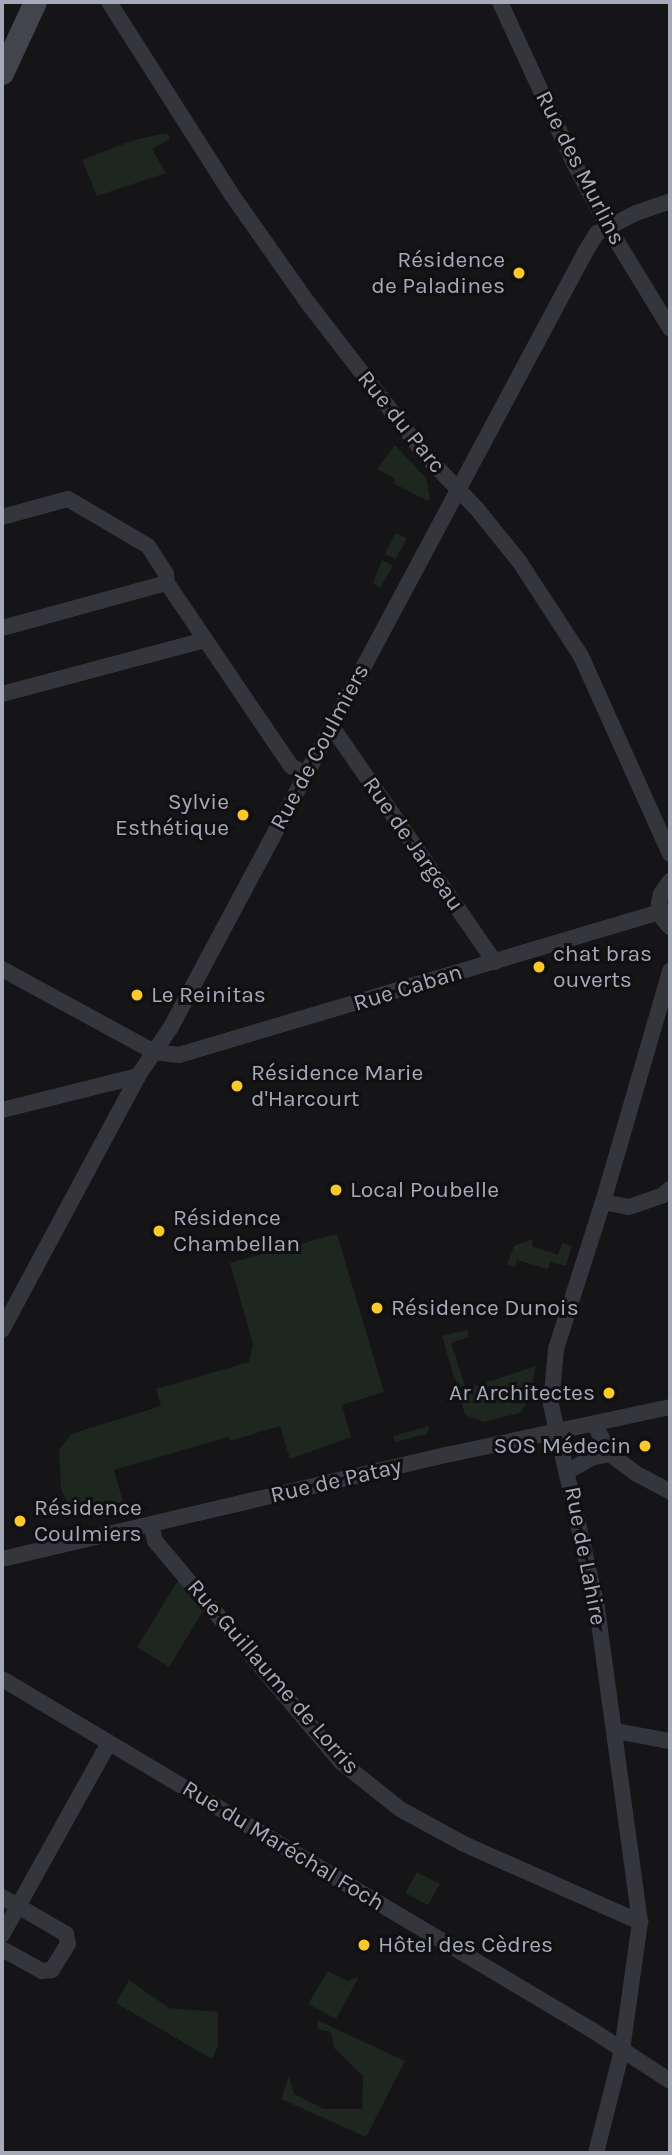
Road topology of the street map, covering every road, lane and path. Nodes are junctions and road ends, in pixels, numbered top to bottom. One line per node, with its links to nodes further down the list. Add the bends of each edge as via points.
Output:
1 (35, 2): 4 (main road)
2 (109, 2): 8 (street, Rue du Parc, via 232,195 308,303)
3 (500, 2): 6 (street, Rue des Murlins)
4 (2, 73)
5 (670, 201): 6 (street, Rue de Coulmiers)
6 (608, 228): 7 (street, Rue des Murlins); 8 (street, Rue de Coulmiers, via 597,233 587,249)
7 (670, 328)
8 (458, 490): 14 (street, Rue de Coulmiers); 16 (street, Rue du Parc, via 519,561 582,656)
9 (2, 517): 10 (street, via 72,500 148,546)
10 (167, 583): 11 (street); 12 (street)
11 (2, 628)
12 (205, 640): 13 (street); 15 (street, via 291,765)
13 (2, 694)
14 (332, 727): 15 (street, Rue de Coulmiers); 20 (street, Rue de Jargeau)
15 (305, 774): 24 (street, Rue de Coulmiers, via 172,1027)
16 (670, 854)
17 (670, 881): 18 (street, via 661,894)
18 (660, 912): 19 (street); 20 (street, Rue Caban)
19 (670, 927)
20 (495, 962): 24 (street, Rue Caban, via 212,1047 179,1055)
21 (670, 971): 28 (street, Rue de Lahire)
22 (7, 972): 23 (street); 24 (street)
23 (2, 989)
24 (154, 1052): 25 (street, Rue de Coulmiers)
25 (138, 1076): 26 (street); 29 (street, Rue de Coulmiers)
26 (2, 1110)
27 (670, 1189): 28 (street, via 629,1207)
28 (603, 1202): 32 (street, Rue de Lahire, via 556,1349 551,1404)
29 (2, 1330)
30 (670, 1407): 31 (street, Rue de Patay)
31 (595, 1425): 32 (street, Rue de Patay); 33 (street)
32 (556, 1431): 34 (street, Rue de Lahire); 36 (street, Rue de Patay)
33 (610, 1454): 34 (street); 35 (street)
34 (568, 1471): 39 (street, Rue de Lahire, via 597,1606)
35 (670, 1492)
36 (151, 1524): 37 (street, Rue de Patay); 44 (street, Rue Guillaume de Lorris, via 155,1541 351,1770 400,1809 464,1844)
37 (2, 1559)
38 (2, 1679): 41 (street, Rue du Maréchal Foch)
39 (616, 1731): 40 (street); 44 (street, Rue de Lahire)
40 (670, 1741)
41 (109, 1742): 43 (street); 47 (street, Rue du Maréchal Foch)
42 (2, 1897): 43 (street)
43 (18, 1906): 45 (street); 46 (street, via 66,1934 68,1944 52,1970 42,1971)
44 (640, 1922): 47 (street, Rue de Lahire)
45 (2, 1935)
46 (2, 1949)
47 (622, 2050): 48 (street, Rue du Maréchal Foch); 49 (street, Rue de Lahire)
48 (670, 2081)
49 (596, 2153)

